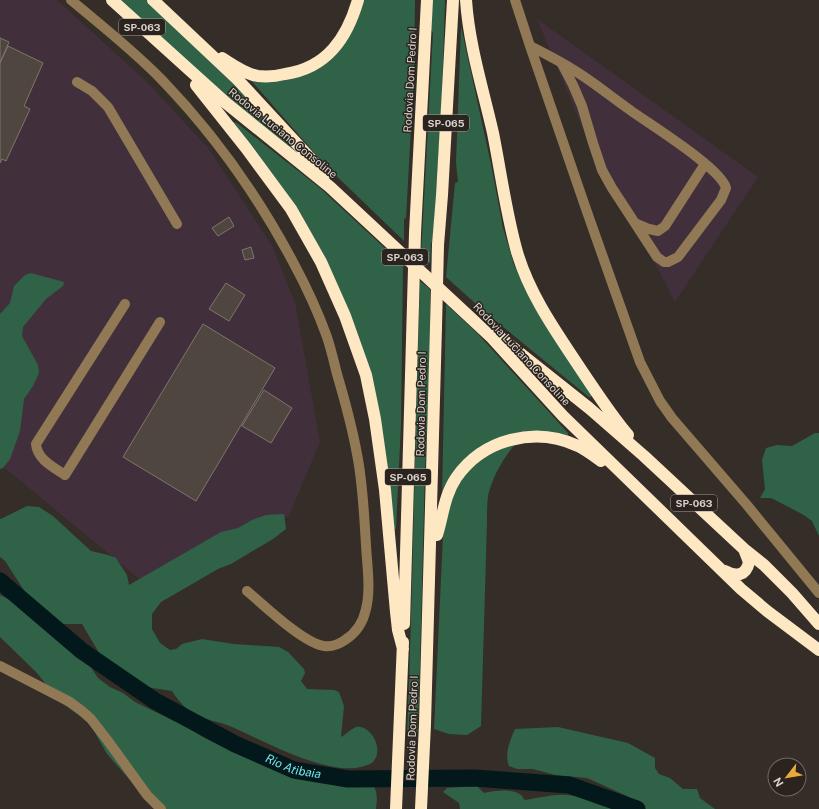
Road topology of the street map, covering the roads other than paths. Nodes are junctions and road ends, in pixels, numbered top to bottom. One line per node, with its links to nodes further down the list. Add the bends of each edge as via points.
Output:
1 (71, 0): 24 (street, via 118,39 161,80 220,148 261,206 290,256 327,337 357,455 363,497 367,562 366,610 359,627 352,635 334,646 326,646 317,644 291,627)
2 (112, 0): 11 (highway, Rodovia Luciano Consoline / SP-063)
3 (153, 0): 10 (highway, Rodovia Luciano Consoline / SP-063)
4 (358, 0): 10 (highway, via 349,27 335,48 314,65 292,73 257,76)
5 (427, 0): 27 (highway, Rodovia Dom Pedro I / SP-065, bridge, via 415,233)
6 (453, 0): 21 (highway, Rodovia Dom Pedro I / SP-065, bridge, via 438,245)
7 (466, 0): 19 (highway, via 467,22 512,232 526,276 537,300 566,347 607,408)
8 (515, 0): 9 (street)
9 (530, 46): 12 (street); 25 (street, via 648,379 672,418)
10 (206, 51): 19 (highway, Rodovia Luciano Consoline / SP-063, via 247,90 326,176 477,316)
11 (172, 55): 20 (highway, Rodovia Luciano Consoline / SP-063, via 248,122 330,187 492,338 563,416); 27 (highway, via 291,209 322,262 345,316 366,375 375,419 385,490 398,630)
12 (562, 64): 14 (street, via 580,74); 15 (street, via 582,106 602,170)
13 (77, 82): 16 (street, via 92,91 108,107)
14 (705, 164): 15 (street, via 665,226 658,231); 15 (street, via 723,182 726,192 678,257 668,262 656,257)
15 (635, 223)
16 (177, 224)
17 (125, 304): 18 (street, via 36,444 41,457 65,475)
18 (160, 322)
19 (644, 456): 22 (highway, Rodovia Luciano Consoline / SP-063)
20 (623, 475): 21 (highway, via 578,446 550,438 522,437 500,443 477,456 456,479 445,502 438,534); 23 (highway, Rodovia Luciano Consoline / SP-063)
21 (431, 549): 32 (highway, Rodovia Dom Pedro I / SP-065)
22 (744, 549): 23 (highway, via 749,562 742,574 735,575); 26 (highway, Rodovia Luciano Consoline / SP-063, via 792,593)
23 (720, 568): 28 (highway, Rodovia Luciano Consoline / SP-063, via 767,611)
24 (247, 591)
25 (819, 593)
26 (819, 624)
27 (403, 649): 31 (highway, Rodovia Dom Pedro I / SP-065)
28 (819, 650)
29 (0, 666): 30 (street, via 82,710 108,741 146,795)
30 (161, 809)
31 (396, 809)
32 (421, 809)

